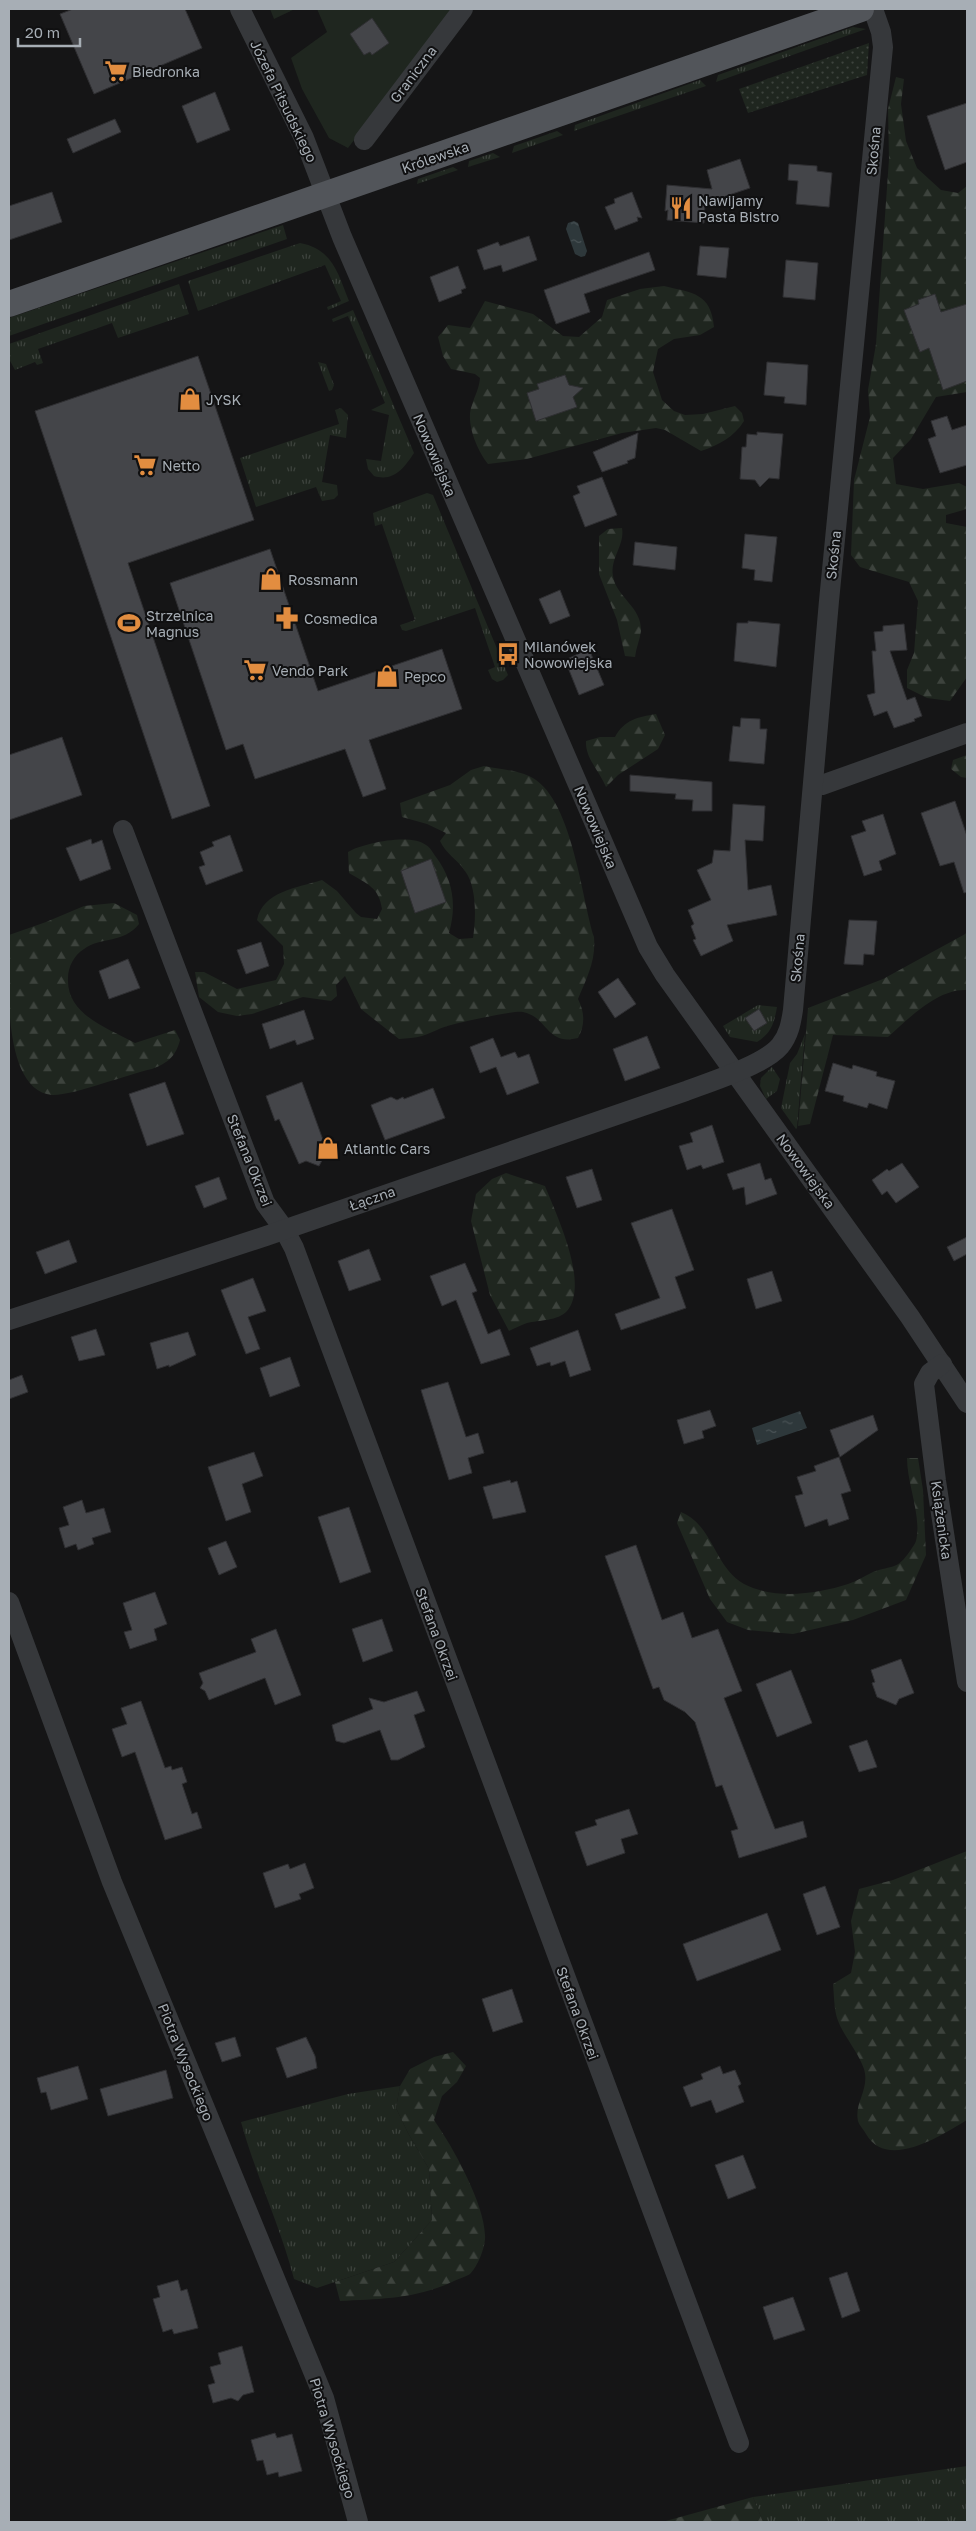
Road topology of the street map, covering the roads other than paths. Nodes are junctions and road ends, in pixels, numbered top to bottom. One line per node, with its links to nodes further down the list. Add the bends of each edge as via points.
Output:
1 (240, 9): 6 (street, Józefa Piłsudskiego, via 304,138)
2 (463, 9): 5 (street, Graniczna)
3 (861, 9): 6 (main road, Królewska)
4 (873, 9): 9 (street, Skośna, via 883,47)
5 (364, 140)
6 (326, 194): 7 (main road, Królewska); 11 (street, Nowowiejska, via 648,947)
7 (9, 304)
8 (967, 733): 9 (street, via 822,785)
9 (814, 784): 11 (street, Skośna, via 789,1031 773,1053)
10 (123, 830): 12 (street, Stefana Okrzei, via 266,1203)
11 (734, 1072): 12 (street, Łączna); 14 (street, Nowowiejska)
12 (284, 1229): 13 (street, Łączna); 19 (street, Stefana Okrzei, via 308,1285)
13 (9, 1320)
14 (942, 1364): 15 (street, Nowowiejska); 18 (street, Książenicka, via 930,1373 924,1384)
15 (967, 1404)
16 (9, 1602): 17 (street, Piotra Wysockiego)
17 (12, 1625): 20 (street, Piotra Wysockiego, via 112,1882 324,2398)
18 (967, 1682)
19 (739, 2443)
20 (358, 2522)

